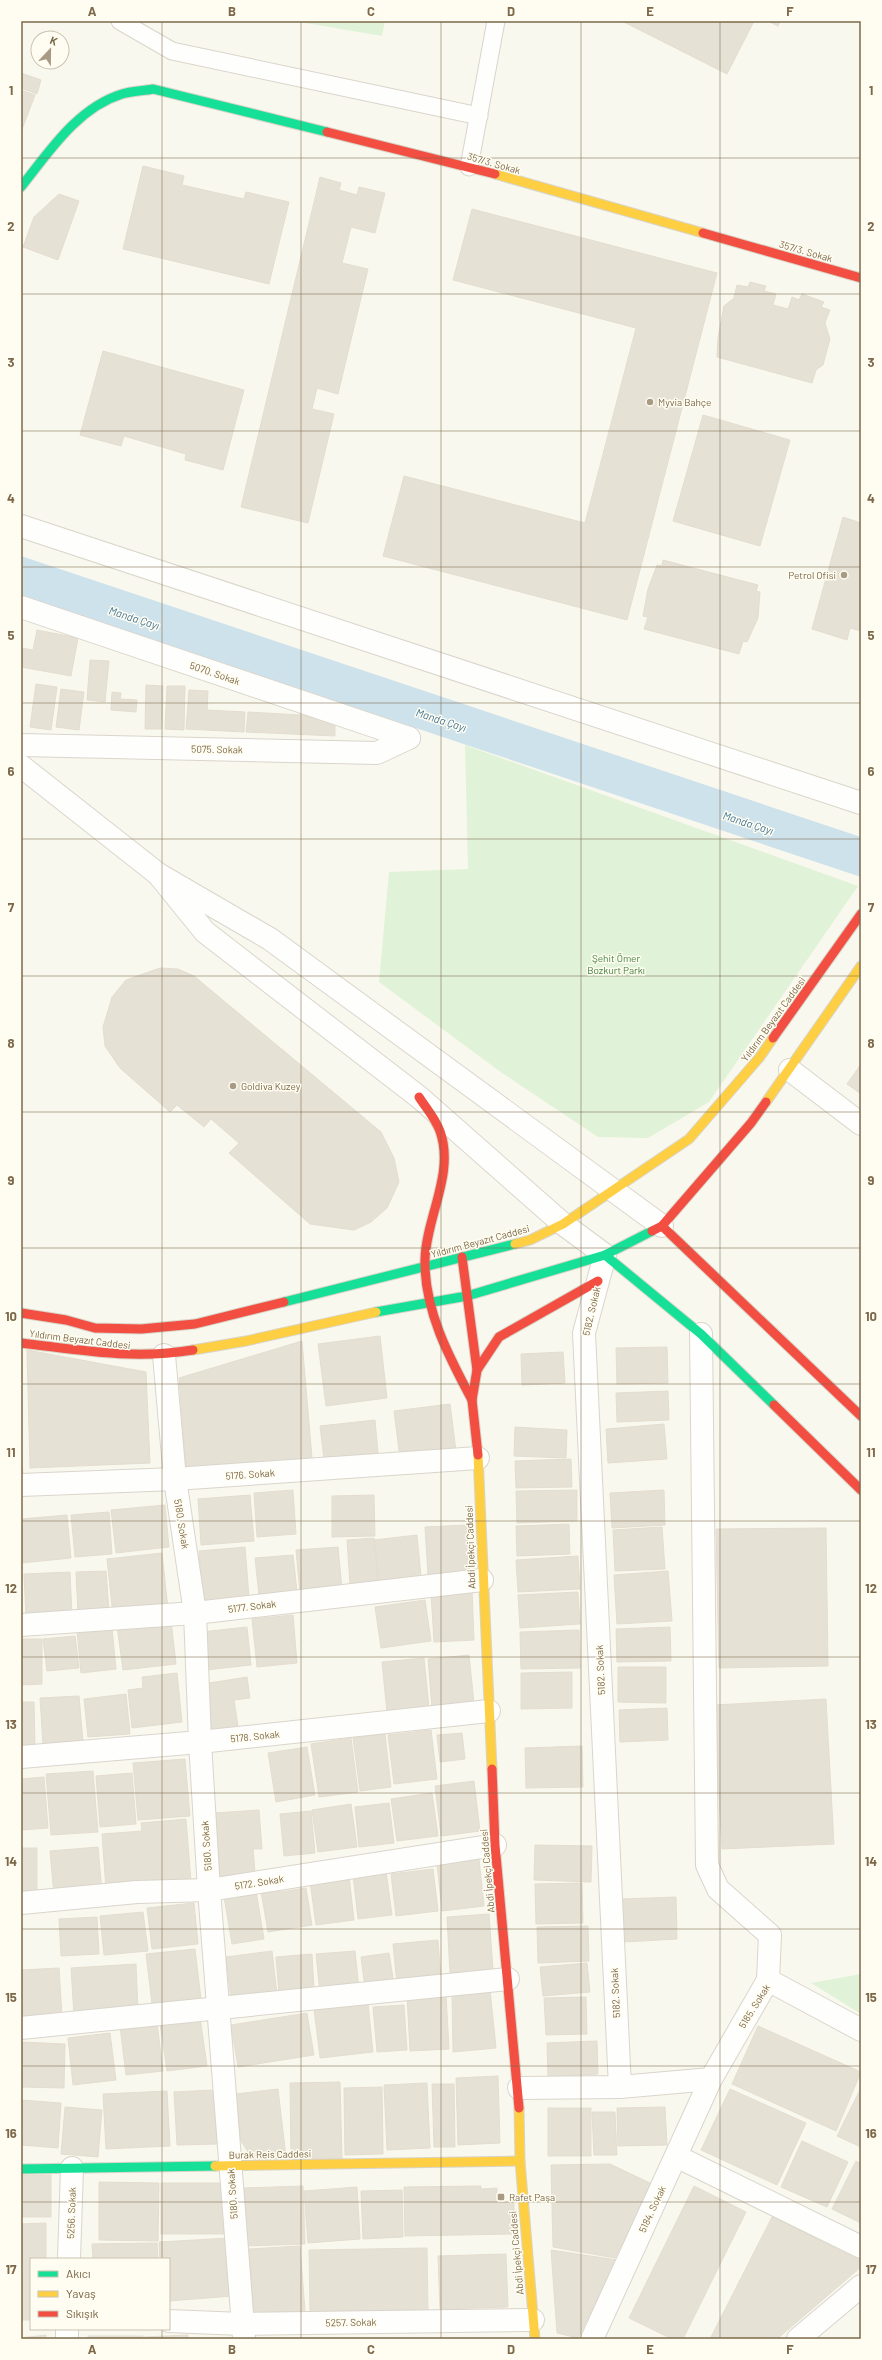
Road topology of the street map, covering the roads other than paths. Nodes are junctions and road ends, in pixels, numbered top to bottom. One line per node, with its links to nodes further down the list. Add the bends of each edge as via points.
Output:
1 (119, 21): 3 (lane, via 172,51)
2 (496, 21): 3 (lane)
3 (478, 116): 4 (lane)
4 (469, 167): 5 (main road, 357/3. Sokak, via 153,89 117,96 81,117); 6 (main road, 357/3. Sokak)
5 (21, 187)
6 (861, 278)
7 (21, 526): 12 (street)
8 (21, 607): 9 (street, 5070. Sokak)
9 (409, 738): 10 (street, 5075. Sokak, via 377,753)
10 (21, 745)
11 (21, 766): 13 (street)
12 (861, 803)
13 (158, 874): 17 (street, via 205,932); 19 (street, via 270,939)
14 (861, 914): 19 (main road, Yıldırım Beyazıt Caddesi, via 759,1058 688,1139)
15 (861, 966): 16 (main road)
16 (790, 1070): 18 (street); 21 (main road, via 751,1123)
17 (419, 1097): 20 (street); 24 (main road, Abdi İpekçi Caddesi, via 435,1121 444,1150 440,1186 426,1246)
18 (861, 1124)
19 (613, 1189): 20 (main road, Yıldırım Beyazıt Caddesi); 21 (street)
20 (563, 1224): 22 (street); 23 (main road, Yıldırım Beyazıt Caddesi, via 530,1240)
21 (662, 1226): 22 (main road, Yıldırım Beyazıt Caddesi); 34 (main road)
22 (605, 1255): 25 (street, 5182. Sokak); 26 (main road, Yıldırım Beyazıt Caddesi); 29 (main road)
23 (462, 1257): 24 (main road, Yıldırım Beyazıt Caddesi); 26 (main road, Abdi İpekçi Caddesi)
24 (425, 1267): 27 (main road, Abdi İpekçi Caddesi); 28 (main road, Yıldırım Beyazıt Caddesi, via 195,1324 141,1329 94,1328 66,1320)
25 (598, 1281): 32 (main road, via 499,1337); 54 (street, 5182. Sokak, via 584,1333)
26 (467, 1296): 27 (main road, Yıldırım Beyazıt Caddesi); 32 (main road, Abdi İpekçi Caddesi)
27 (431, 1302): 31 (main road, Yıldırım Beyazıt Caddesi, via 246,1341); 33 (main road, Abdi İpekçi Caddesi, via 448,1353)
28 (21, 1313)
29 (701, 1334): 38 (main road); 49 (street, via 707,1866 718,1889 770,1935)
30 (21, 1343): 31 (main road, Yıldırım Beyazıt Caddesi, via 127,1356)
31 (164, 1355): 36 (street, 5180. Sokak)
32 (477, 1370): 33 (main road, Abdi İpekçi Caddesi)
33 (472, 1400): 35 (main road, Abdi İpekçi Caddesi)
34 (861, 1416)
35 (478, 1458): 36 (street, 5176. Sokak); 39 (main road, Abdi İpekçi Caddesi)
36 (175, 1479): 37 (street, 5176. Sokak); 40 (street, 5180. Sokak)
37 (21, 1485)
38 (861, 1490)
39 (482, 1580): 40 (street, 5177. Sokak); 42 (main road, Abdi İpekçi Caddesi)
40 (195, 1613): 41 (street, 5177. Sokak); 43 (street, 5180. Sokak)
41 (21, 1625)
42 (489, 1711): 43 (street, 5178. Sokak); 45 (main road, Abdi İpekçi Caddesi)
43 (200, 1742): 44 (street, 5178. Sokak); 46 (street, 5180. Sokak)
44 (21, 1757)
45 (495, 1845): 46 (street, 5172. Sokak); 48 (main road, Abdi İpekçi Caddesi)
46 (209, 1890): 47 (street, 5172. Sokak, via 137,1892); 50 (street, 5180. Sokak)
47 (21, 1903)
48 (508, 1979): 50 (street); 55 (main road, Abdi İpekçi Caddesi)
49 (768, 1980): 52 (street, 5185. Sokak); 53 (street, 5185. Sokak)
50 (218, 2008): 51 (street); 58 (street, 5180. Sokak)
51 (21, 2028)
52 (861, 2030)
53 (711, 2079): 54 (street); 56 (street, 5184. Sokak)
54 (620, 2087): 55 (street)
55 (519, 2088): 57 (main road, Abdi İpekçi Caddesi)
56 (676, 2156): 61 (street); 67 (street, 5184. Sokak)
57 (520, 2161): 58 (main road, Burak Reis Caddesi); 65 (main road, Abdi İpekçi Caddesi)
58 (230, 2165): 59 (main road, Burak Reis Caddesi); 66 (street, 5180. Sokak)
59 (72, 2168): 60 (main road, Burak Reis Caddesi); 62 (street, 5256. Sokak)
60 (21, 2169)
61 (861, 2247)
62 (69, 2258)
63 (861, 2286): 68 (street)
64 (170, 2321): 66 (street, 5257. Sokak)
65 (534, 2329): 66 (street, 5257. Sokak)
66 (243, 2331)
67 (592, 2339)
68 (798, 2339)

